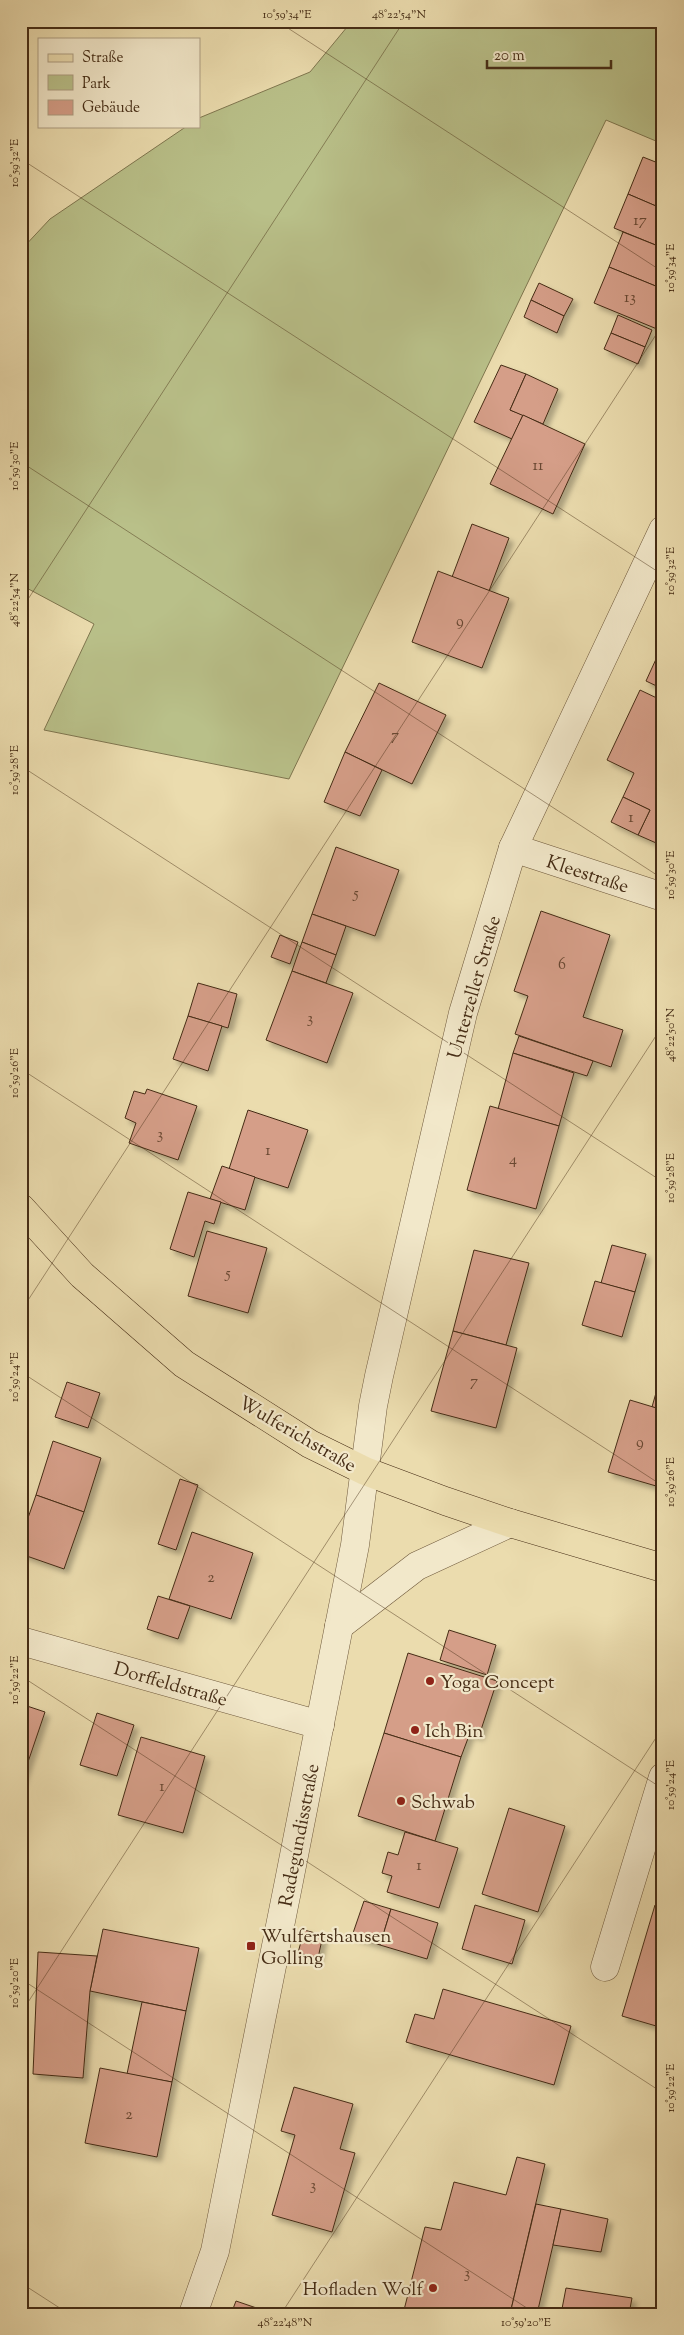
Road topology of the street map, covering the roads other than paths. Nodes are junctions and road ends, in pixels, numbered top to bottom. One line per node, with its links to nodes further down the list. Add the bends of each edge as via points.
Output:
1 (663, 530): 2 (street, Unterzeller Straße)
2 (513, 848): 3 (street, Kleestraße); 5 (street, Unterzeller Straße, via 463,1013 379,1376)
3 (663, 897)
4 (21, 1208): 5 (main road, Wulferichstraße, via 82,1275 184,1364 310,1444)
5 (365, 1471): 6 (main road, Wulferichstraße); 8 (street, Radegundisstraße)
6 (510, 1523): 7 (main road, Wulferichstraße); 8 (street, via 417,1566)
7 (663, 1568)
8 (339, 1626): 10 (street, Radegundisstraße)
9 (21, 1641): 10 (street, Dorffeldstraße)
10 (320, 1725): 13 (street, Radegundisstraße, via 215,2251)
11 (663, 1777): 12 (street)
12 (605, 1967)
13 (193, 2314)

